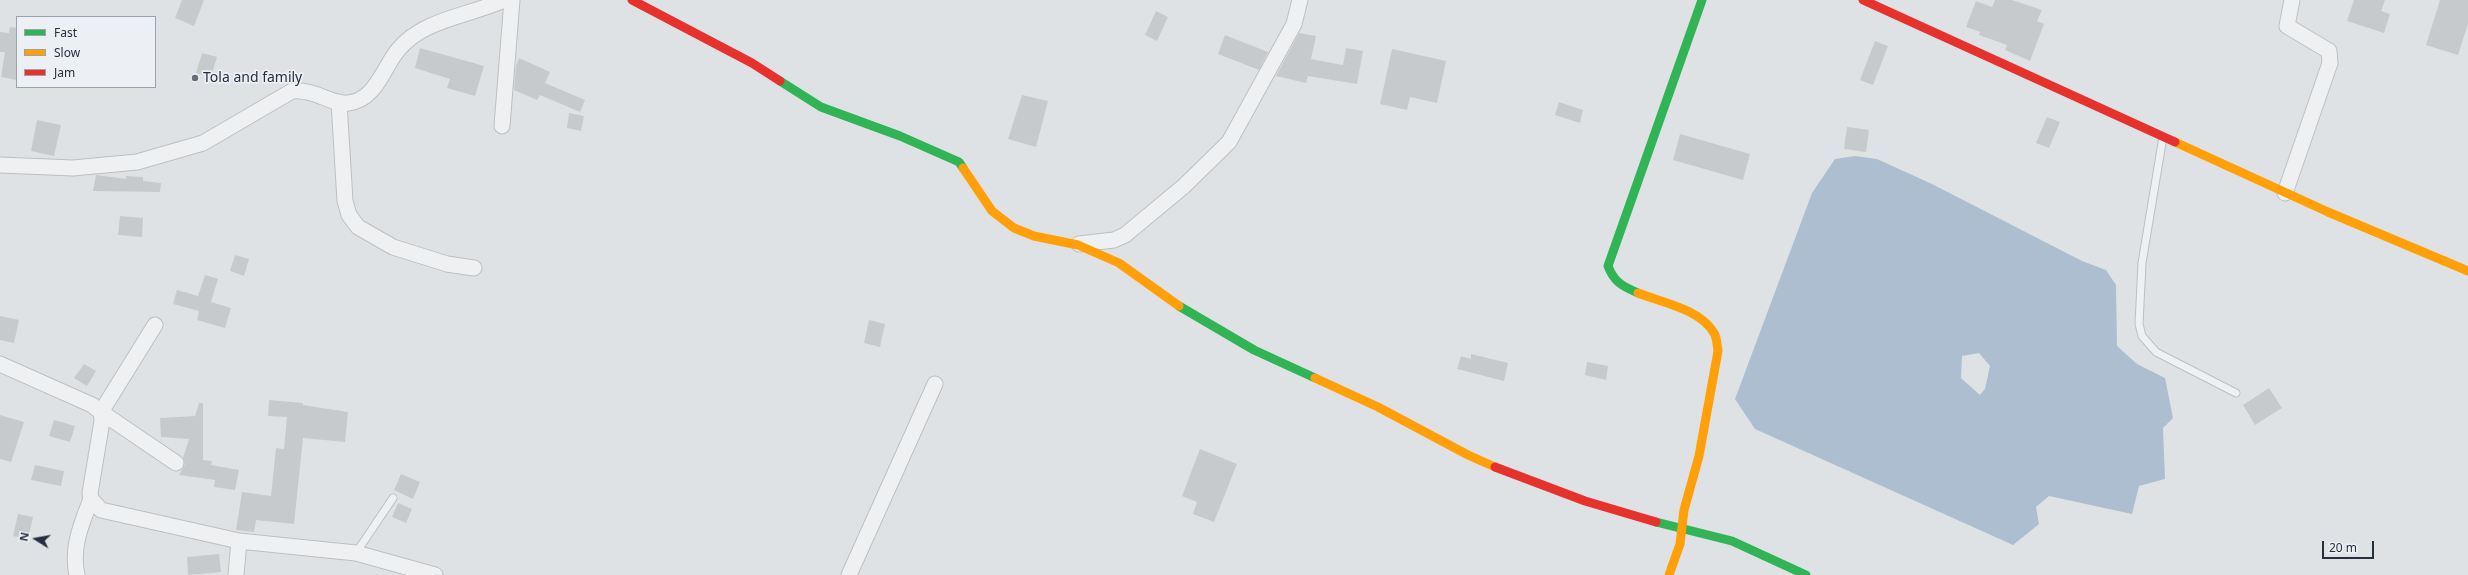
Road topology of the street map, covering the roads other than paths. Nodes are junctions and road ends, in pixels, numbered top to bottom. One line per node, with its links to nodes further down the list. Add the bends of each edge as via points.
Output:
1 (504, 0): 8 (street, via 423,28 398,50 378,82 362,99 348,103)
2 (512, 0): 9 (street)
3 (632, 0): 13 (street, via 752,63 821,107 900,136 959,162 992,211 1014,228 1034,236)
4 (1300, 0): 13 (street, via 1294,24 1229,142 1184,186 1126,235 1110,241)
5 (1702, 0): 24 (street, via 1608,266 1613,278 1621,286 1692,314 1706,322 1715,334 1718,351 1711,400 1684,510)
6 (1863, 0): 10 (street)
7 (2292, 0): 12 (street, via 2286,26 2329,51 2330,64)
8 (339, 102): 11 (street, via 310,91 292,91 203,143 137,162 73,168); 14 (street, via 345,201 349,215 358,227 392,247 421,257)
9 (502, 126)
10 (2163, 136): 12 (street); 19 (lane, via 2142,263 2139,324 2142,336 2156,352)
11 (0, 165)
12 (2285, 193): 15 (street, via 2415,251)
13 (1078, 245): 24 (street, via 1118,263 1181,307 1254,350 1378,407 1468,455 1585,501)
14 (474, 268)
15 (2468, 271)
16 (155, 325): 20 (street)
17 (0, 364): 20 (street, via 92,405)
18 (935, 384): 30 (street)
19 (2236, 393)
20 (101, 412): 21 (street); 23 (street, via 102,421 90,488)
21 (176, 463)
22 (393, 498): 26 (lane)
23 (91, 499): 25 (street, via 96,507 107,512); 27 (street, via 76,538)
24 (1682, 530): 31 (street); 32 (street, via 1732,541)
25 (240, 541): 26 (street); 28 (street)
26 (356, 553): 29 (street)
27 (77, 575)
28 (236, 575)
29 (435, 575)
30 (849, 575)
31 (1669, 575)
32 (1806, 575)

